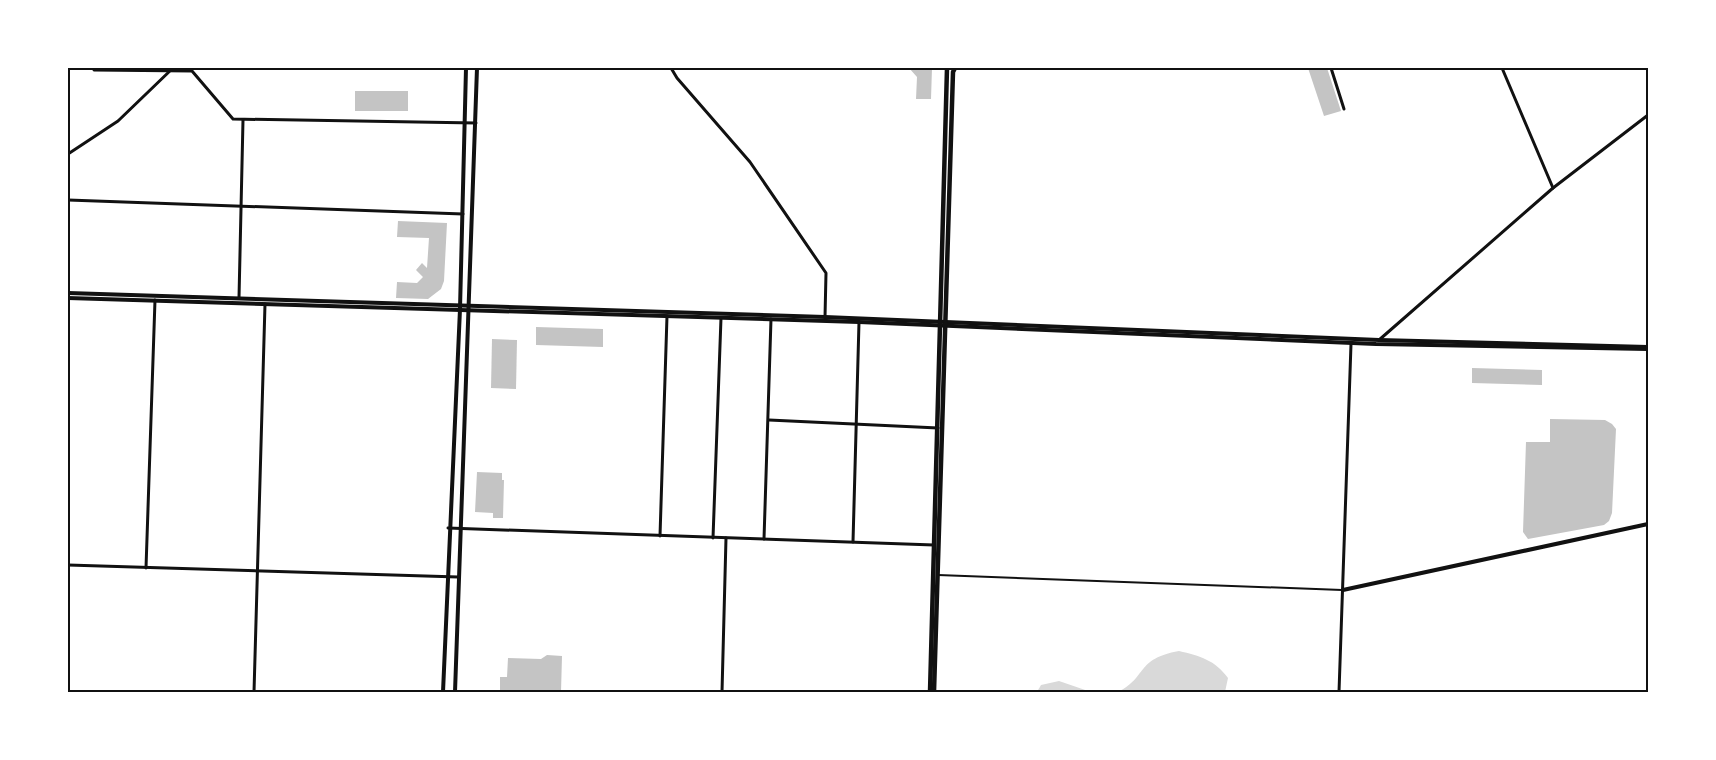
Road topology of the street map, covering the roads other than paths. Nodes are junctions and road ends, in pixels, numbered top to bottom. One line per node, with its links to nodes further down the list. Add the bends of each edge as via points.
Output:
1 (173, 68): 10 (street)
2 (466, 68): 14 (street)
3 (477, 68): 15 (street)
4 (671, 68): 30 (street, via 750,162 826,273)
5 (1331, 68): 11 (street)
6 (1503, 68): 17 (street)
7 (192, 69): 10 (street); 13 (street, via 233,119)
8 (950, 69): 33 (main road)
9 (94, 70): 10 (street)
10 (169, 72): 16 (street, via 118,121)
11 (1344, 109)
12 (1648, 115): 17 (street)
13 (243, 120): 14 (street); 19 (street)
14 (465, 123): 15 (street); 20 (street)
15 (476, 123): 27 (street)
16 (68, 154)
17 (1553, 188): 34 (street)
18 (68, 200): 19 (street)
19 (241, 206): 20 (street); 23 (street)
20 (462, 214): 26 (street)
21 (68, 293): 23 (street)
22 (68, 298): 24 (street)
23 (238, 298): 26 (street)
24 (155, 300): 25 (street); 50 (street)
25 (265, 303): 26 (street); 51 (street)
26 (460, 308): 27 (street); 41 (street)
27 (470, 308): 28 (street); 30 (street); 42 (street)
28 (667, 316): 29 (street); 43 (street)
29 (721, 317): 31 (street); 44 (street)
30 (825, 317): 33 (street)
31 (771, 319): 32 (street); 37 (street)
32 (859, 322): 33 (street); 38 (street)
33 (943, 323): 34 (street); 35 (street); 39 (main road); 52 (main road)
34 (1379, 340): 36 (street)
35 (1352, 343): 36 (street); 55 (street)
36 (1648, 348)
37 (768, 420): 38 (street); 46 (street)
38 (856, 424): 39 (street); 47 (street)
39 (938, 428): 48 (main road)
40 (1648, 524): 55 (street)
41 (448, 528): 42 (street); 53 (street)
42 (460, 528): 43 (street); 54 (street)
43 (660, 536): 44 (street)
44 (713, 537): 45 (street)
45 (726, 538): 46 (street); 59 (street)
46 (764, 539): 47 (street)
47 (853, 542): 48 (street)
48 (934, 545): 60 (main road)
49 (68, 565): 50 (street)
50 (146, 568): 51 (street)
51 (258, 571): 53 (street); 56 (street)
52 (938, 575): 55 (street); 60 (main road)
53 (447, 577): 54 (street); 57 (street)
54 (458, 577): 58 (street)
55 (1343, 590): 61 (street)
56 (254, 693)
57 (443, 693)
58 (455, 693)
59 (722, 693)
60 (932, 693)
61 (1339, 693)

